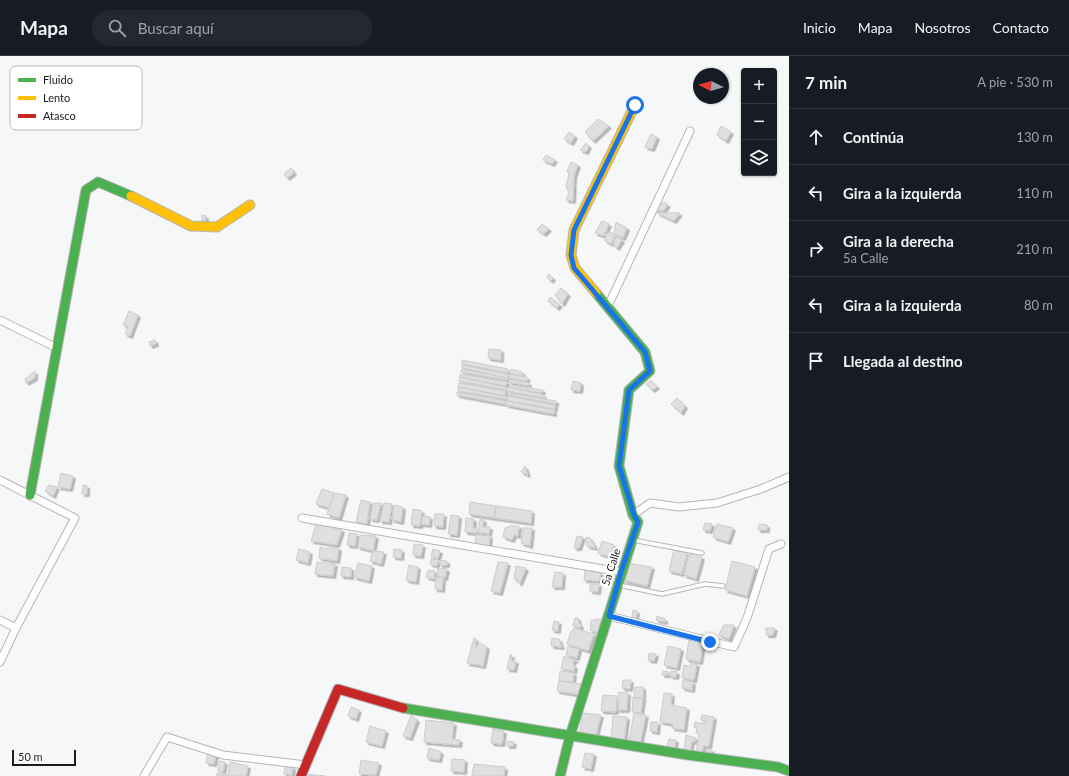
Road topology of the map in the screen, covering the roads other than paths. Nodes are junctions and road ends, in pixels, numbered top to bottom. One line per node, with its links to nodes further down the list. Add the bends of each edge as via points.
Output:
1 (635, 105): 4 (street, via 574,230 571,255 574,268)
2 (690, 131): 4 (street)
3 (250, 205): 6 (street, via 217,227 191,226 98,182 86,190)
4 (608, 306): 10 (street, 5a Calle, via 645,352 650,371 629,390 619,466)
5 (0, 320): 6 (street)
6 (57, 348): 9 (street)
7 (789, 477): 10 (street, via 761,490 717,503 679,507 650,504)
8 (0, 480): 9 (street)
9 (30, 495): 20 (street, via 75,518)
10 (634, 515): 12 (street, 5a Calle, via 638,522)
11 (302, 518): 15 (street)
12 (632, 540): 14 (lane); 15 (street, 5a Calle)
13 (781, 544): 18 (street, via 769,549 747,618 734,647)
14 (702, 552)
15 (621, 572): 16 (street, 5a Calle)
16 (618, 585): 17 (lane, via 662,594 705,584); 18 (street, 5a Calle)
17 (723, 586)
18 (609, 616): 22 (street, 5a Calle)
19 (0, 620): 20 (street)
20 (16, 628): 21 (street)
21 (0, 662)
22 (570, 736): 23 (street, via 410,710 338,690); 24 (street); 27 (street, 5a Calle)
23 (306, 765): 25 (street, via 223,755 167,737); 26 (street)
24 (789, 770)
25 (144, 776)
26 (301, 776)
27 (560, 776)

